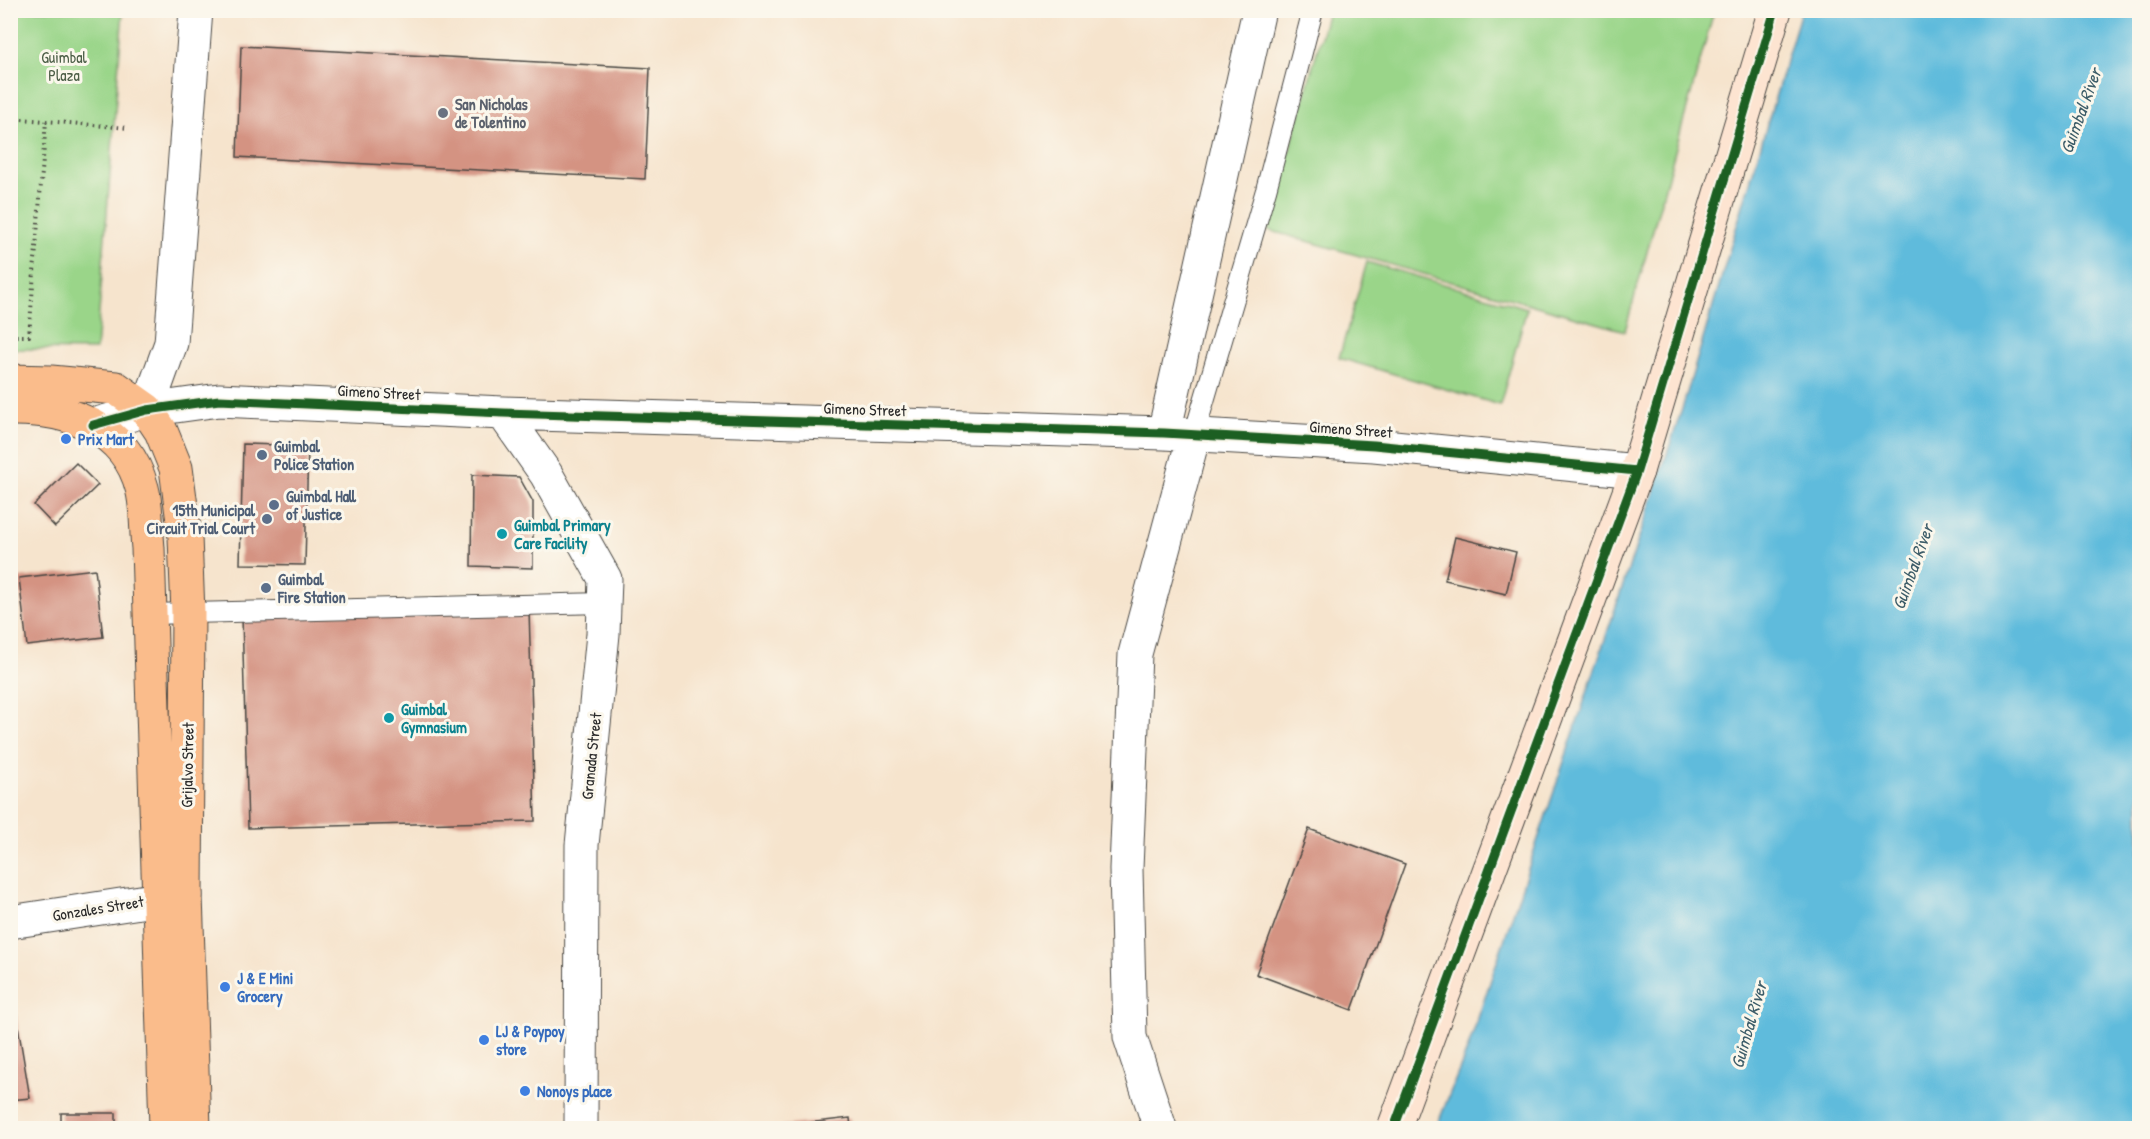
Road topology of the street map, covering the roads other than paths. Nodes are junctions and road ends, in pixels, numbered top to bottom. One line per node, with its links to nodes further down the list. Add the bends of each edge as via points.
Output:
1 (196, 10): 7 (street, via 171,342)
2 (1258, 10): 10 (street)
3 (1313, 10): 10 (lane, via 1266,190)
4 (1775, 10): 11 (street)
5 (10, 381): 7 (main road, via 116,388)
6 (10, 409): 9 (main road, Grijalvo Street, via 60,413)
7 (147, 410): 8 (street, Gimeno Street, via 219,400); 9 (street, Gimeno Street); 13 (main road, Grijalvo Street, via 161,431 176,468 185,537)
8 (503, 413): 10 (street, Gimeno Street); 12 (street, Granada Street, via 546,474 605,579)
9 (93, 425): 14 (main road, Grijalvo Street, via 114,439 128,456 142,488)
10 (1179, 434): 11 (street, Gimeno Street, via 1374,445); 20 (street, via 1135,654 1126,870 1130,1037)
11 (1637, 471): 21 (street)
12 (604, 603): 13 (lane); 19 (street, Granada Street, via 582,845)
13 (188, 613): 14 (lane); 15 (main road, Grijalvo Street)
14 (150, 614): 15 (main road, Grijalvo Street)
15 (172, 897): 16 (street, Gonzales Street); 17 (main road, Grijalvo Street); 18 (main road, Grijalvo Street)
16 (10, 922)
17 (166, 1128)
18 (194, 1128)
19 (581, 1128)
20 (1161, 1128)
21 (1394, 1128)

